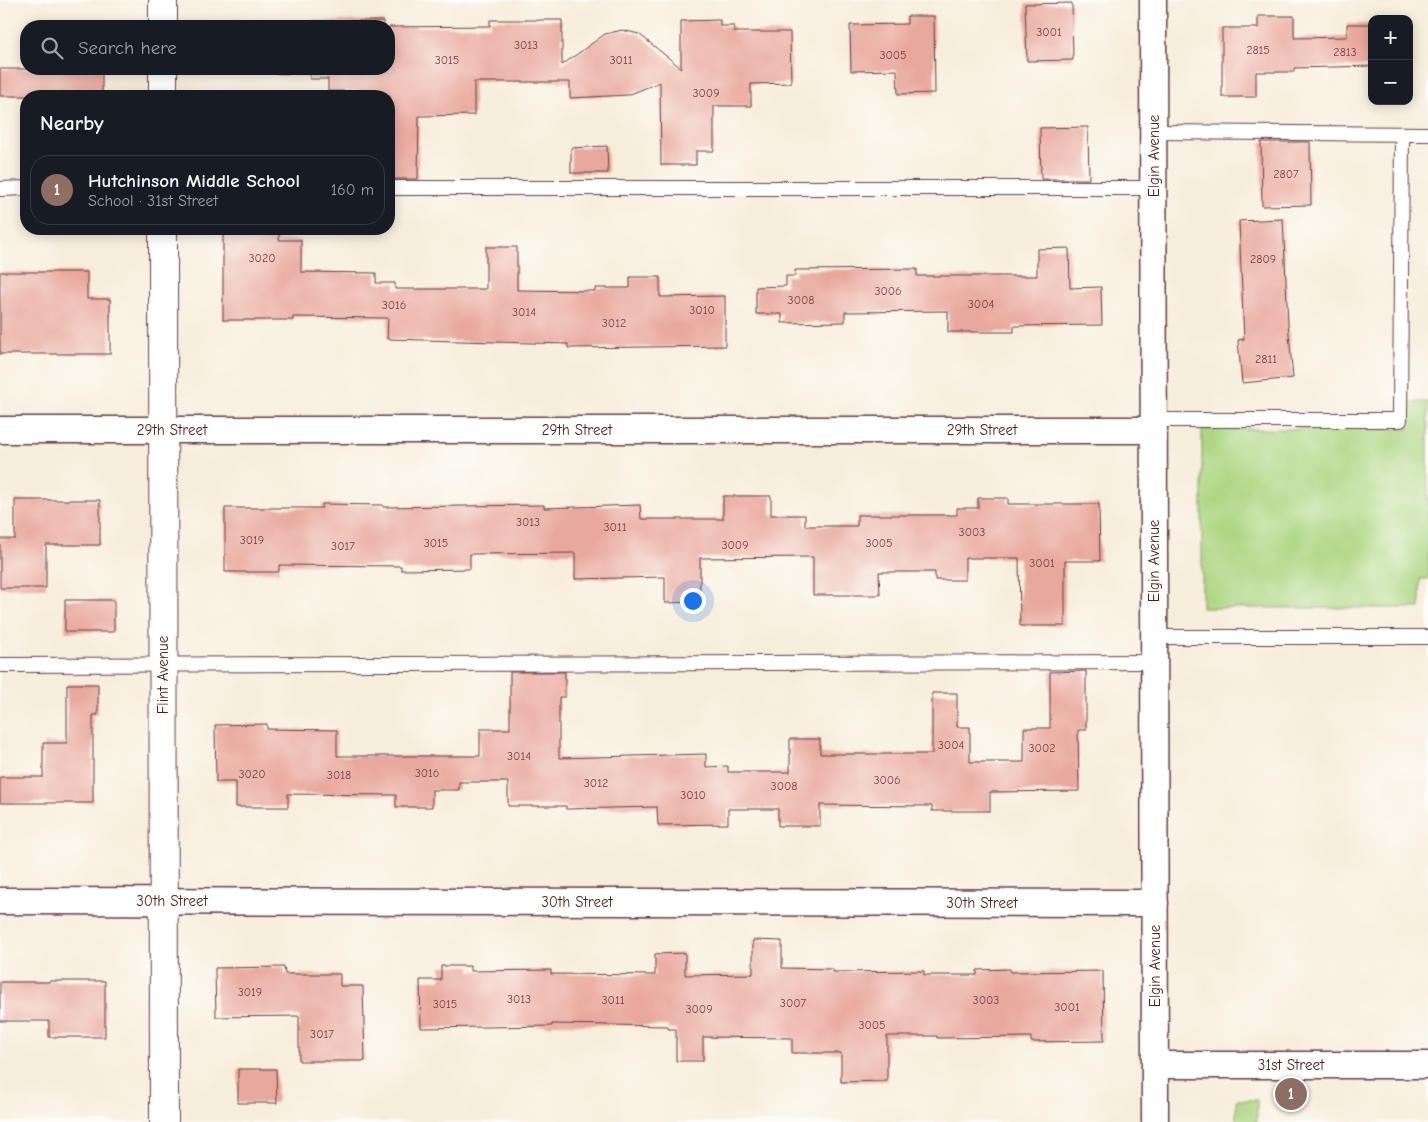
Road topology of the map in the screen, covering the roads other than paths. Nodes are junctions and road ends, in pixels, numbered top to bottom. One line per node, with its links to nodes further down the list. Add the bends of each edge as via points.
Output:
1 (164, 0): 3 (street)
2 (1153, 0): 6 (street, Elgin Avenue)
3 (164, 20)
4 (164, 75): 5 (street)
5 (164, 90)
6 (1153, 132): 7 (lane); 11 (street, Elgin Avenue)
7 (1402, 134): 8 (lane); 14 (lane, via 1400,420)
8 (1428, 134)
9 (20, 188): 12 (lane)
10 (395, 188): 11 (lane)
11 (1154, 188): 14 (street, Elgin Avenue)
12 (0, 189)
13 (163, 235): 16 (street, Flint Avenue)
14 (1154, 425): 16 (street, 29th Street); 18 (street, Elgin Avenue)
15 (0, 430): 16 (street, 29th Street)
16 (163, 430): 19 (street, Flint Avenue)
17 (1428, 637): 18 (lane)
18 (1154, 650): 19 (lane); 23 (street, Elgin Avenue)
19 (163, 664): 20 (lane); 22 (street, Flint Avenue)
20 (0, 665)
21 (0, 901): 22 (street, 30th Street)
22 (163, 902): 23 (street, 30th Street); 26 (street, Flint Avenue)
23 (1155, 903): 24 (street, Elgin Avenue)
24 (1155, 1065): 25 (street, 31st Street); 27 (street, Elgin Avenue)
25 (1428, 1065)
26 (164, 1122)
27 (1155, 1122)

